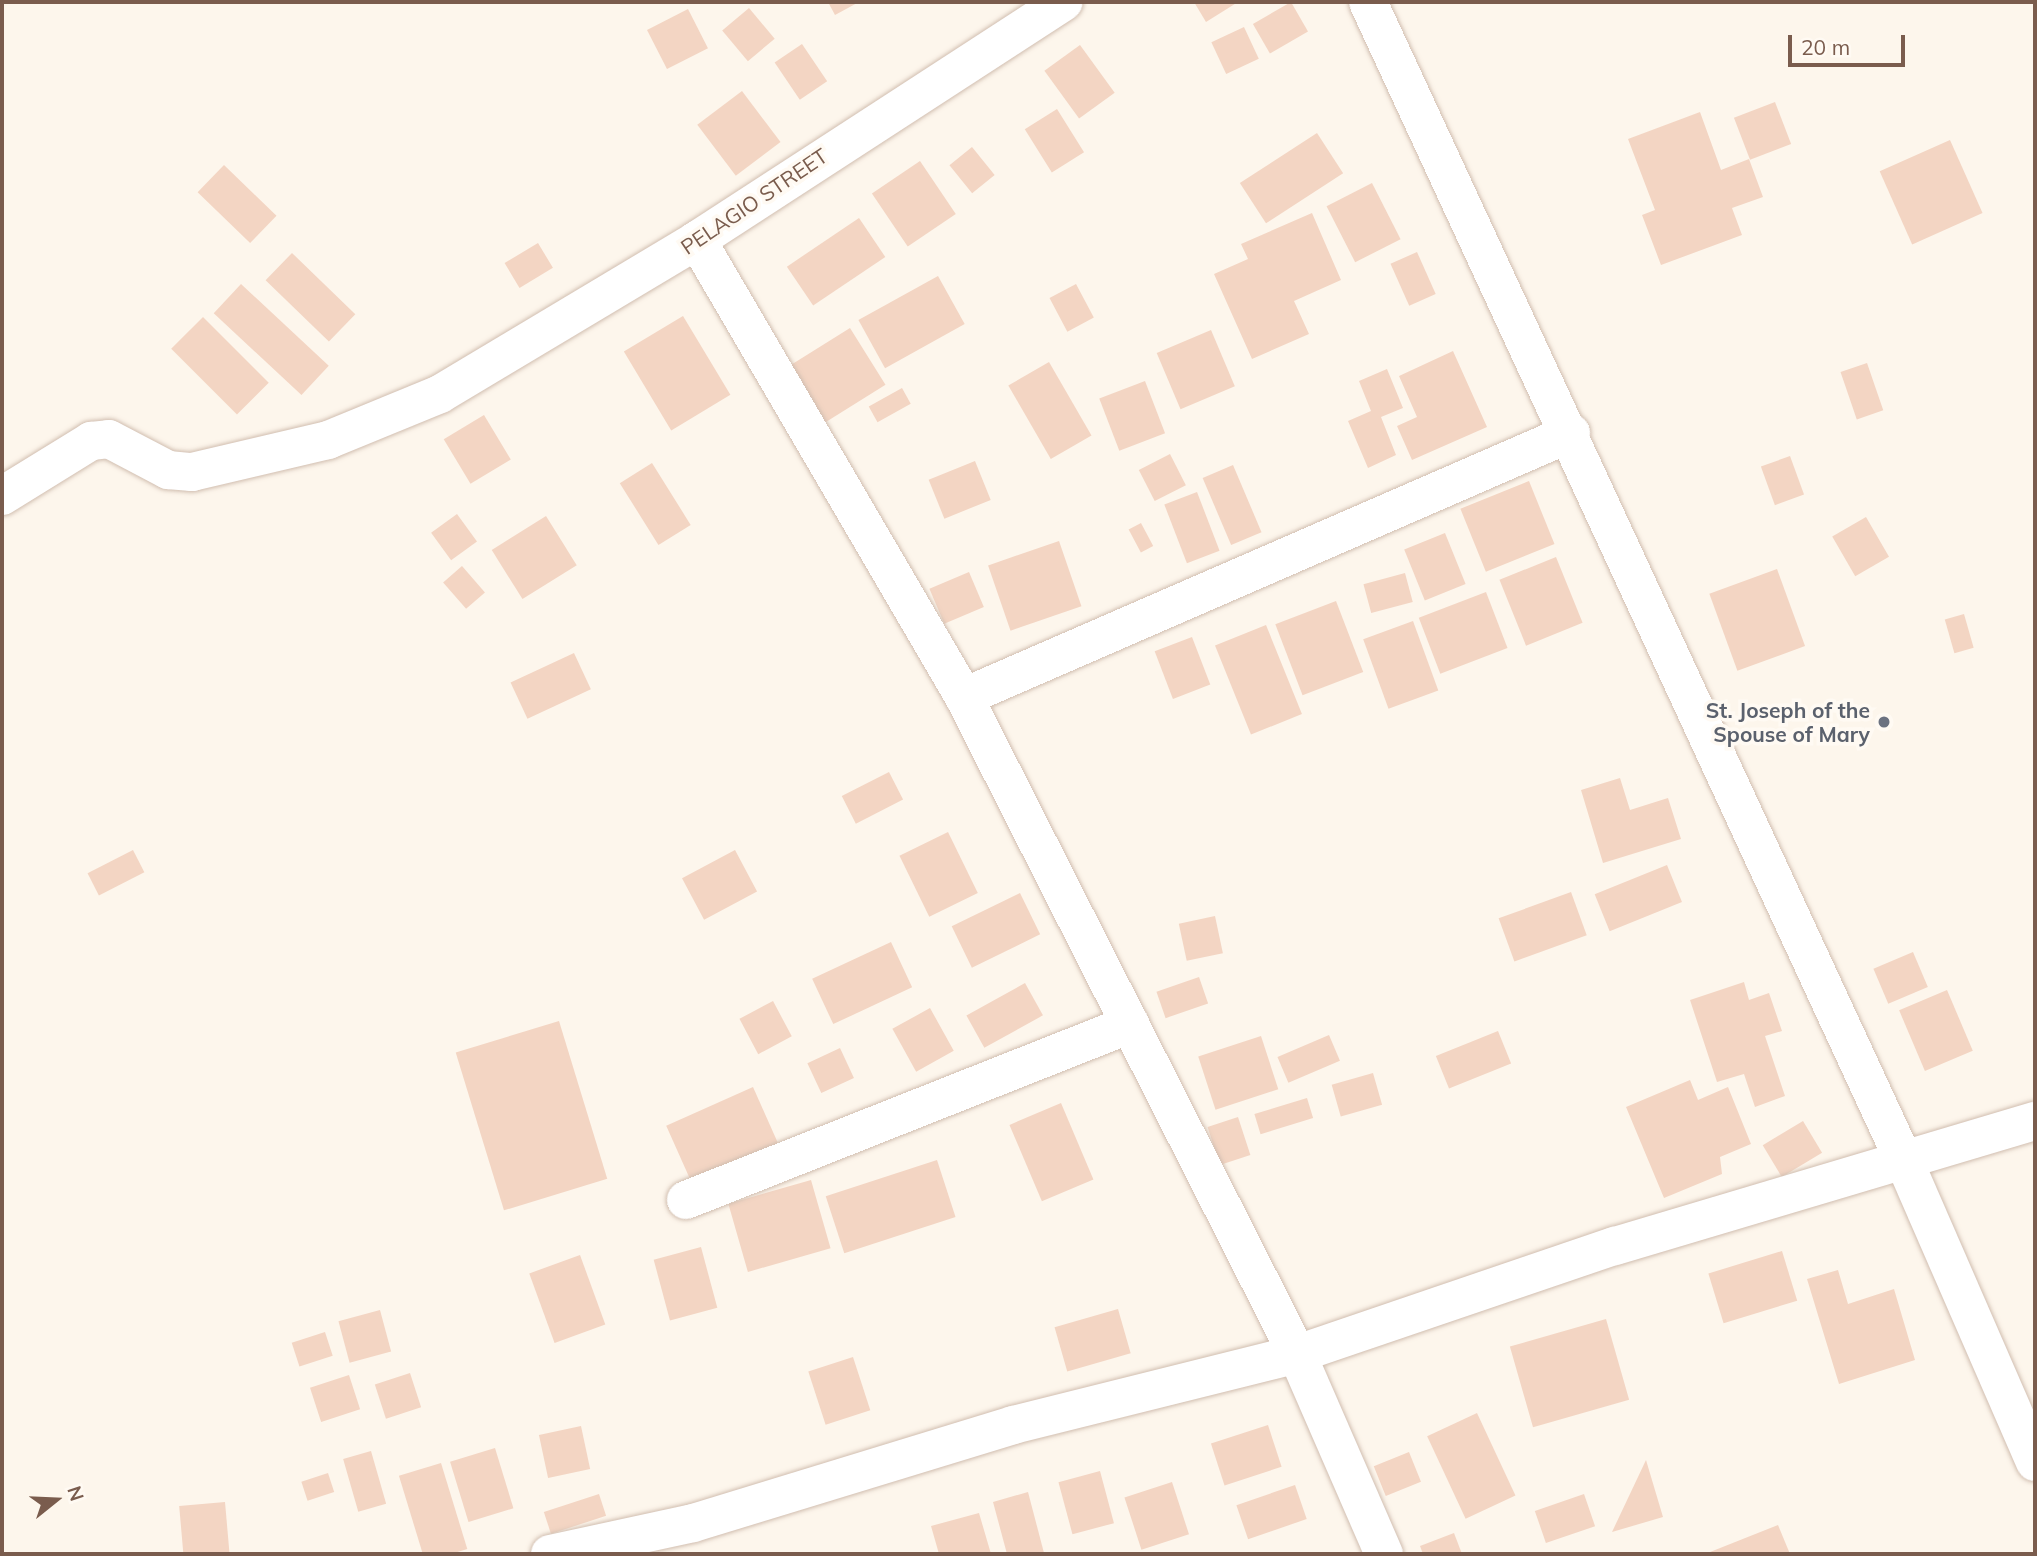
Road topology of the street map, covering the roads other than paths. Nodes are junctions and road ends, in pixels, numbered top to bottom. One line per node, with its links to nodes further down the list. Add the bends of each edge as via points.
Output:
1 (1063, 2): 3 (street, PELAGIO STREET)
2 (1368, 2): 4 (street)
3 (697, 240): 5 (street, PELAGIO STREET, via 440,394 328,440 204,470 168,470 109,439 91,441); 6 (street)
4 (1571, 433): 6 (street); 9 (street)
5 (2, 496)
6 (964, 697): 7 (street)
7 (1130, 1024): 10 (street); 11 (street)
8 (2035, 1121): 9 (street)
9 (1905, 1163): 11 (street, via 1615,1246); 12 (street)
10 (686, 1200)
11 (1297, 1354): 13 (street, via 1013,1425 693,1523); 14 (street)
12 (2035, 1462)
13 (550, 1554)
14 (1384, 1554)

